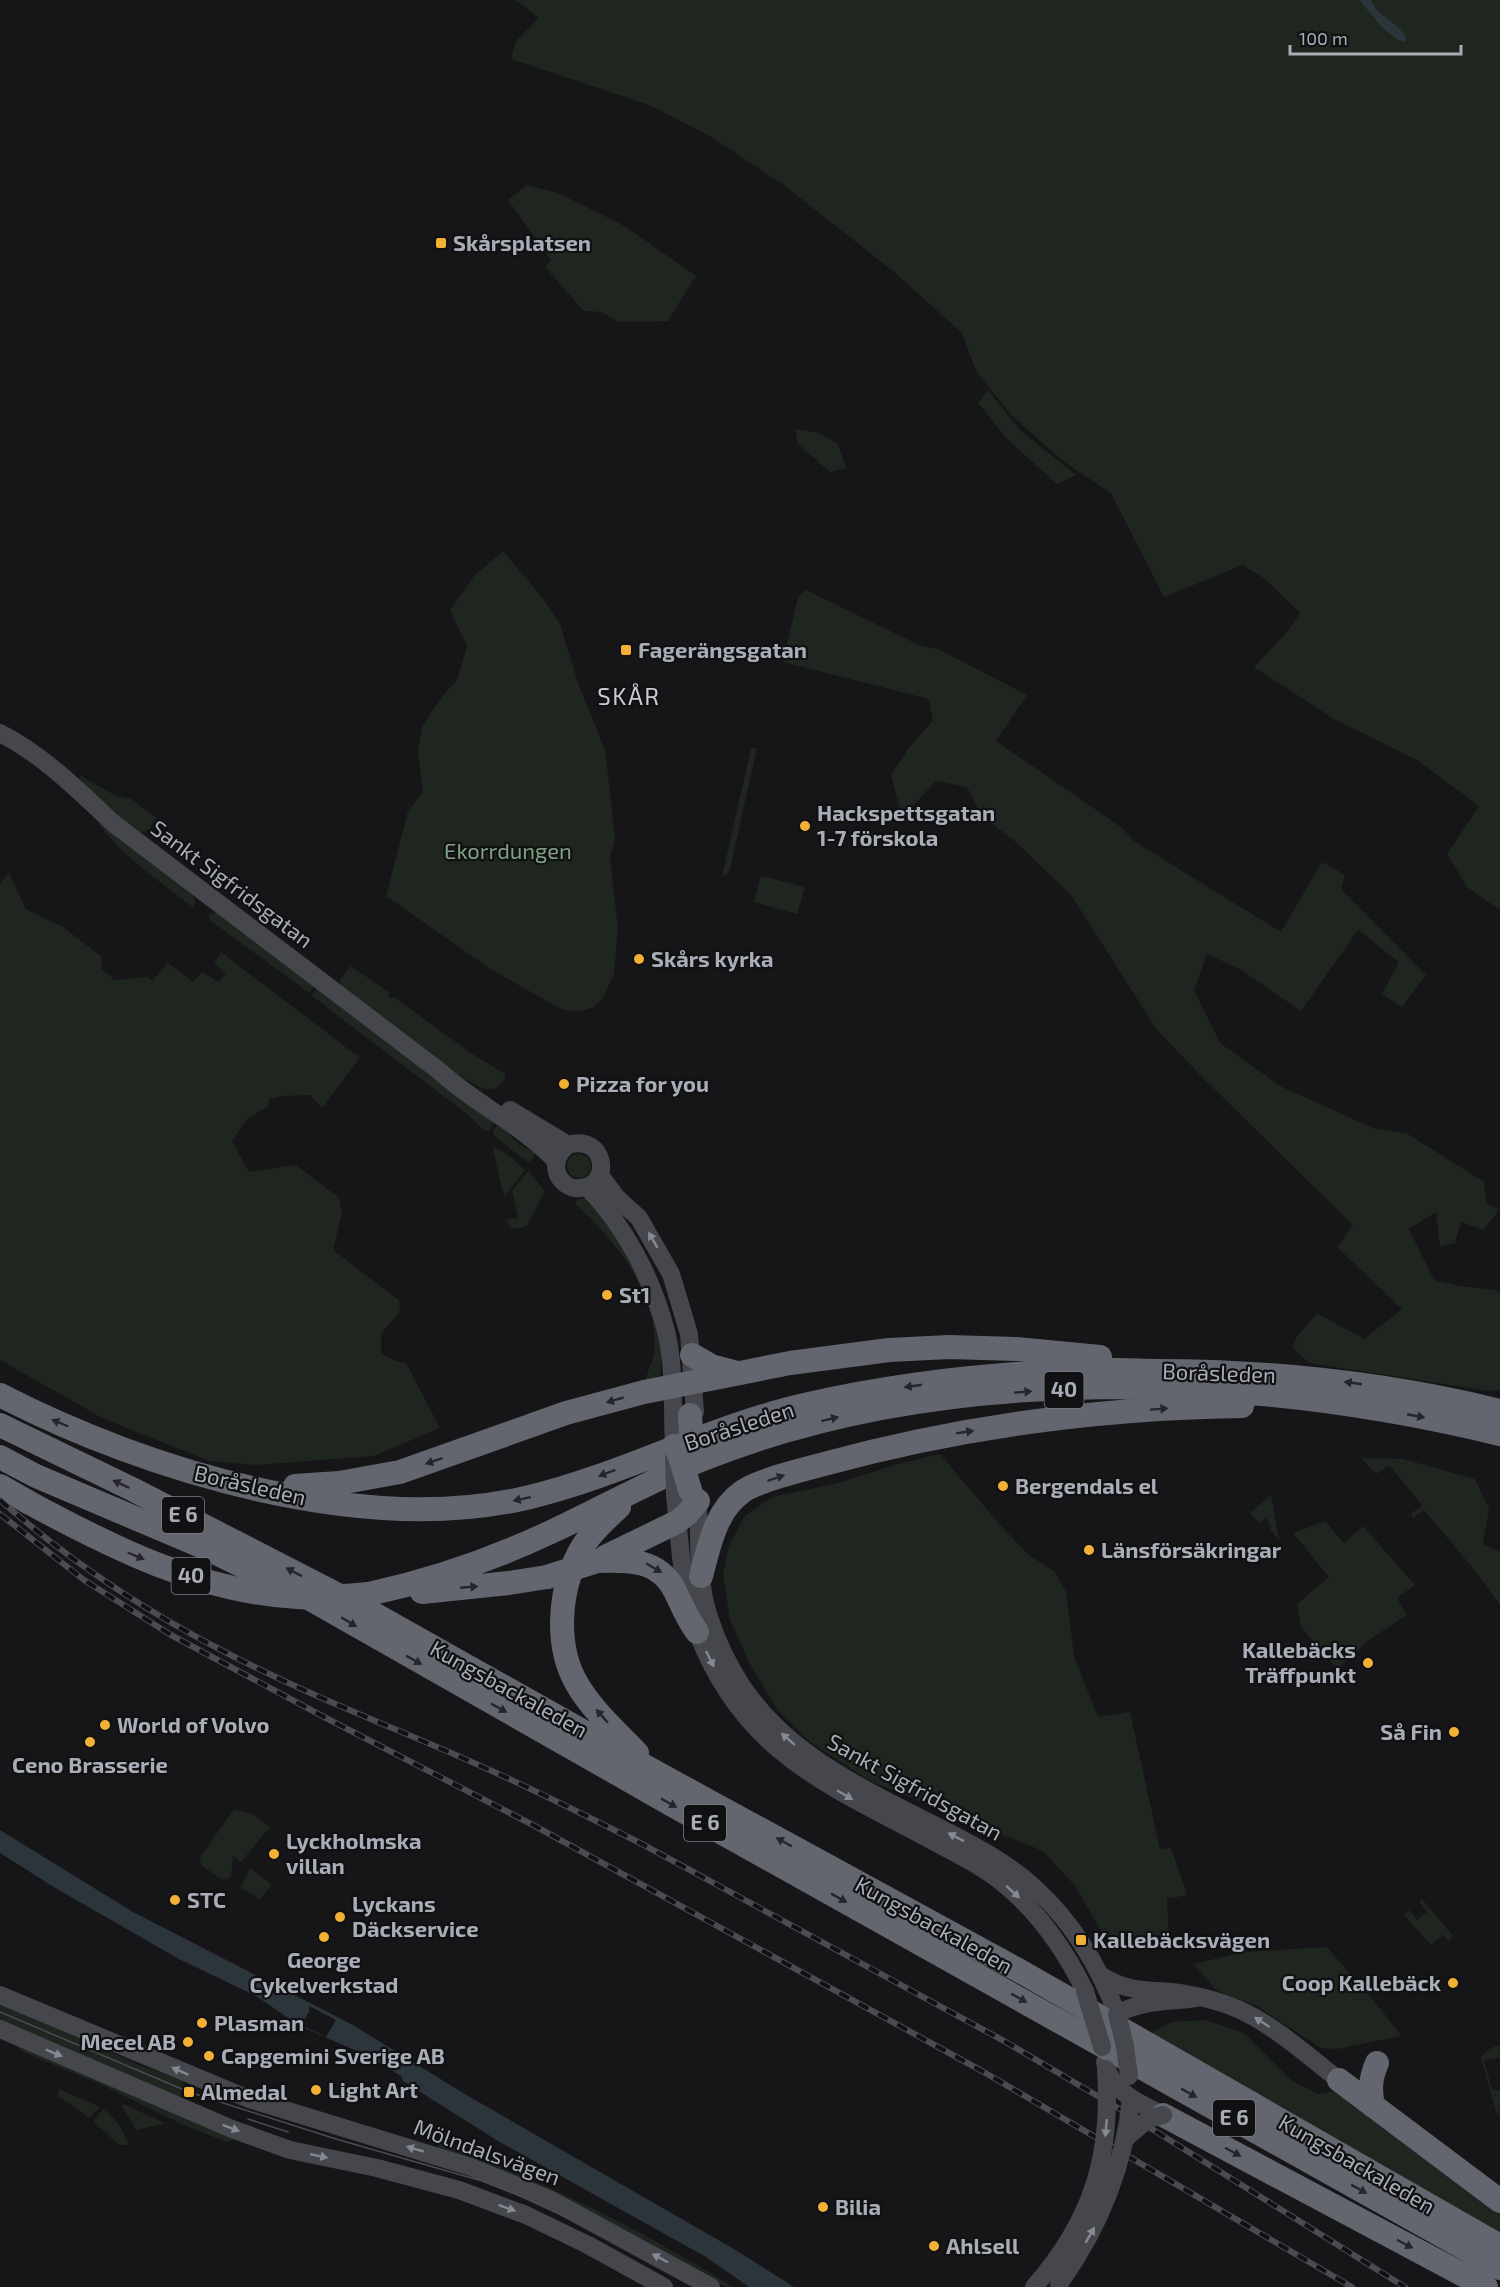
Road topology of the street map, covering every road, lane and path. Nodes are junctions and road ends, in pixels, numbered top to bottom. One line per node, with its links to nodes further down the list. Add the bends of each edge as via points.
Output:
1 (0, 733): 2 (main road, Sankt Sigfridsgatan, via 67,779 113,823)
2 (438, 1070): 3 (main road, Sankt Sigfridsgatan, via 460,1078); 4 (main road, Sankt Sigfridsgatan)
3 (568, 1145): 4 (main road); 5 (main road, Sankt Sigfridsgatan, via 582,1143 595,1149 602,1164)
4 (556, 1161): 5 (main road, Sankt Sigfridsgatan, via 564,1183 578,1188)
5 (593, 1181): 6 (main road, Sankt Sigfridsgatan, one-way to 5, via 678,1293 660,1252 639,1218); 9 (main road, Sankt Sigfridsgatan, via 647,1279)
6 (692, 1355): 8 (highway); 9 (main road, Sankt Sigfridsgatan)
7 (1183, 1370): 8 (highway, via 1159,1361 949,1347 850,1354); 12 (highway, Boråsleden / 40, one-way to 7, via 1336,1381); 21 (highway, Boråsleden / 40, one-way to 21, via 1017,1374 864,1393 762,1416 578,1484 483,1506 404,1510 351,1505)
8 (736, 1373): 9 (highway)
9 (682, 1385): 13 (highway); 21 (highway, one-way to 21, via 566,1413 400,1472 339,1483)
10 (0, 1395): 21 (highway, Boråsleden / 40, one-way to 10, via 173,1466 99,1440)
11 (1358, 1406): 15 (highway, Boråsleden / 40, one-way to 15); 19 (highway, Boråsleden / 40, one-way to 11, via 700,1461 833,1418 991,1394 1120,1388 1207,1389); 22 (highway, one-way to 11, via 849,1457 1027,1422 1192,1406)
12 (1500, 1411)
13 (686, 1415): 16 (main road); 17 (highway, bridge)
14 (0, 1425): 28 (highway, E 6, one-way to 14)
15 (1500, 1434)
16 (674, 1446): 23 (highway, bridge)
17 (696, 1456): 23 (main road, Sankt Sigfridsgatan)
18 (0, 1457): 46 (highway, Kungsbackaleden / E 6, one-way to 46, via 208,1549 314,1601)
19 (650, 1484): 27 (highway, Boråsleden / 40, via 492,1558); 30 (highway, one-way to 19, via 605,1720 576,1683 568,1663 563,1629 567,1586 578,1554 597,1527)
20 (0, 1486): 28 (highway, 40, one-way to 28, bridge, via 101,1541 169,1569 217,1584)
21 (254, 1487)
22 (742, 1491): 23 (highway, via 707,1502); 26 (highway, via 718,1520)
23 (690, 1493): 24 (highway, via 687,1514); 26 (main road, Sankt Sigfridsgatan)
24 (677, 1522): 25 (highway); 29 (main road, Sankt Sigfridsgatan, via 683,1580)
25 (597, 1561): 27 (highway, 40, one-way to 25, bridge, via 509,1583 548,1577); 29 (highway, one-way to 29, via 636,1561 657,1569 669,1581)
26 (701, 1576): 31 (main road, Sankt Sigfridsgatan, one-way to 26, via 1064,1917 1019,1875 972,1845 843,1778 775,1728 730,1668 707,1611)
27 (406, 1590): 28 (highway, Boråsleden / 40)
28 (367, 1602): 30 (highway, Kungsbackaleden / E 6)
29 (697, 1632): 36 (main road, Sankt Sigfridsgatan, one-way to 36, bridge, via 732,1699 764,1737 805,1771 964,1858 1010,1888 1053,1934 1069,1959 1085,1991)
30 (657, 1773): 45 (highway, Kungsbackaleden / E 6, one-way to 30, via 1030,1977)
31 (1102, 1976): 33 (main road, via 1127,1989 1174,1992); 34 (main road, Sankt Sigfridsgatan)
32 (0, 1995): 48 (main road, Mölndalsvägen, one-way to 32, via 549,2199 462,2164 249,2099)
33 (1196, 1998): 34 (main road, via 1140,2003); 39 (main road, one-way to 33, via 1258,2019 1235,2008)
34 (1117, 2011): 36 (main road); 40 (main road, Sankt Sigfridsgatan, bridge, via 1128,2059)
35 (0, 2029): 47 (main road, Mölndalsvägen, one-way to 47, via 290,2150 449,2187 526,2215)
36 (1101, 2040): 38 (main road, Sankt Sigfridsgatan, bridge)
37 (1377, 2063): 41 (highway, via 1369,2088)
38 (1106, 2069): 40 (main road); 49 (main road, Sankt Sigfridsgatan, one-way to 49, bridge, via 1107,2129 1092,2194 1066,2247)
39 (1339, 2080): 41 (highway)
40 (1131, 2099): 42 (main road); 43 (main road, Sankt Sigfridsgatan, bridge)
41 (1374, 2106): 44 (highway)
42 (1163, 2115): 43 (main road, bridge, via 1148,2120); 51 (highway, one-way to 51)
43 (1125, 2139): 50 (main road, Sankt Sigfridsgatan, one-way to 43, bridge, via 1096,2225)
44 (1500, 2201)
45 (1500, 2246)
46 (1500, 2268)
47 (664, 2287)
48 (711, 2287)
49 (1034, 2287)
50 (1056, 2287)
51 (1486, 2287)

